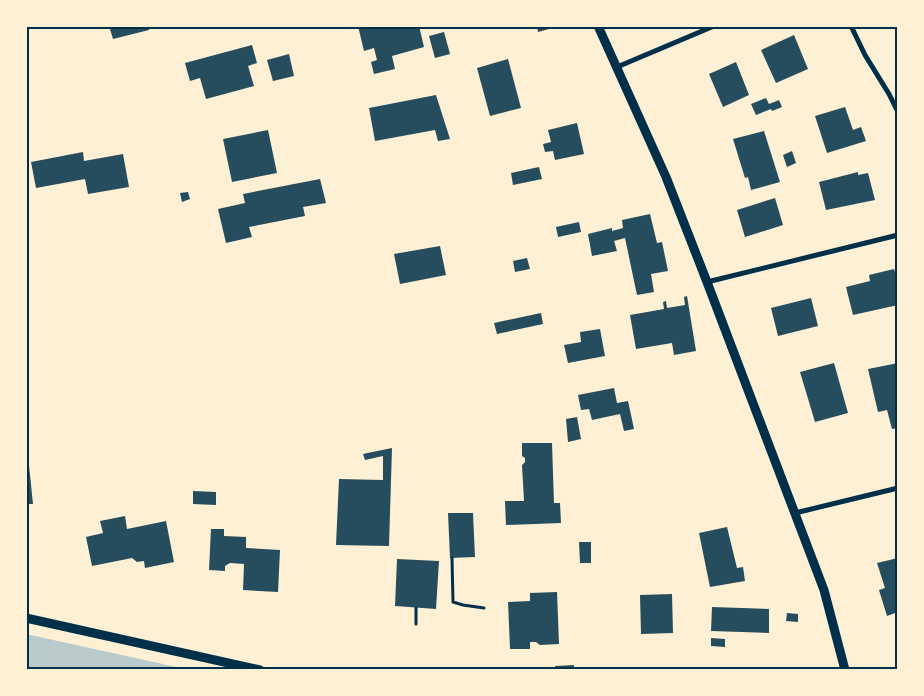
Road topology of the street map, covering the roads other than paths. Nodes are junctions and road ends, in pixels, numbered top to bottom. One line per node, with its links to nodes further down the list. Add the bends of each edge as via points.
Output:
1 (598, 26): 4 (street)
2 (714, 26): 4 (street)
3 (852, 26): 5 (street)
4 (617, 68): 7 (street, via 666,178)
5 (898, 112)
6 (898, 235): 7 (street)
7 (707, 282): 9 (street)
8 (898, 488): 9 (street)
9 (795, 513): 12 (street, via 824,590)
10 (26, 618): 11 (street)
11 (260, 670)
12 (845, 670)

